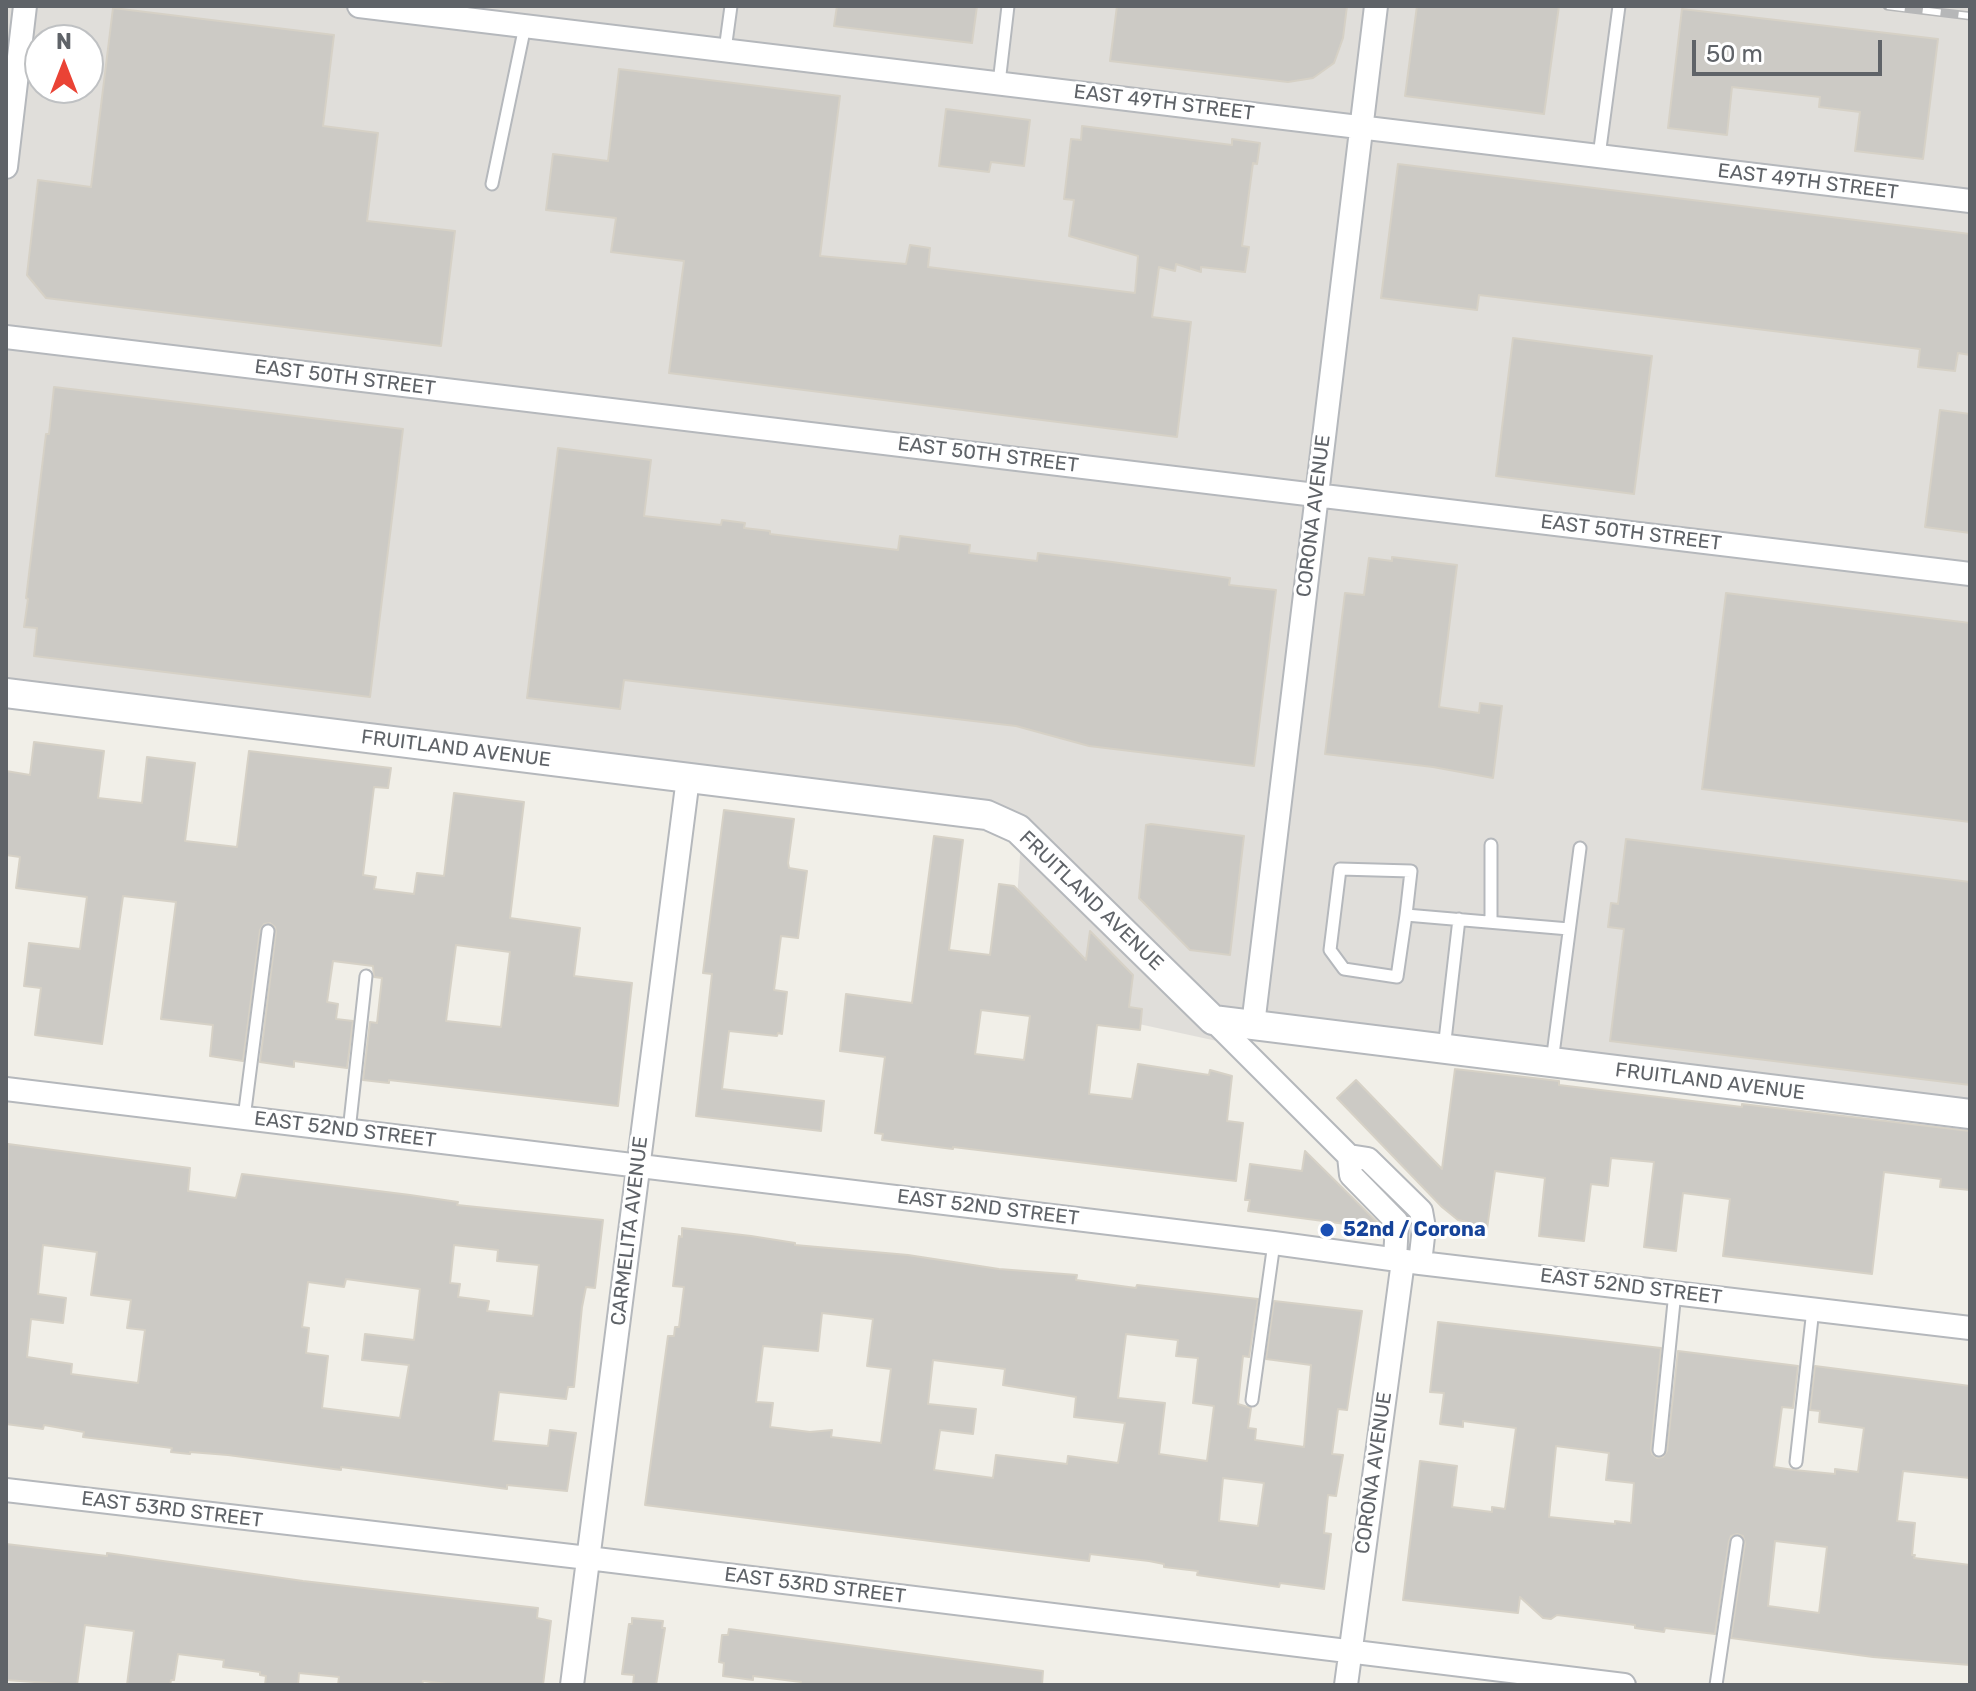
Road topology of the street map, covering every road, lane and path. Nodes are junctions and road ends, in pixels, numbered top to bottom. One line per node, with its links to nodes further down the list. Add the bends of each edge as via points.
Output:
1 (25, 6): 12 (street)
2 (359, 6): 7 (street, EAST 49TH STREET)
3 (731, 6): 8 (lane)
4 (1008, 6): 9 (lane)
5 (1376, 6): 10 (street, CORONA AVENUE)
6 (1619, 6): 11 (lane)
7 (525, 26): 8 (street, EAST 49TH STREET); 13 (lane)
8 (725, 50): 9 (street, EAST 49TH STREET)
9 (999, 83): 10 (street, EAST 49TH STREET)
10 (1361, 127): 11 (street, EAST 49TH STREET); 16 (street, CORONA AVENUE)
11 (1599, 156): 14 (street, EAST 49TH STREET)
12 (6, 167)
13 (492, 184)
14 (1970, 201)
15 (6, 337): 16 (street, EAST 50TH STREET)
16 (1317, 495): 17 (street, EAST 50TH STREET); 29 (street, CORONA AVENUE)
17 (1970, 574)
18 (6, 693): 19 (street, FRUITLAND AVENUE)
19 (688, 778): 28 (street, FRUITLAND AVENUE, via 1003,820); 36 (street, CARMELITA AVENUE)
20 (1491, 845): 24 (lane)
21 (1580, 848): 25 (lane)
22 (1406, 915): 22 (lane, via 1411,871 1340,869 1330,950 1344,969 1397,977); 23 (lane)
23 (1459, 919): 24 (lane); 30 (lane)
24 (1491, 922): 25 (lane)
25 (1569, 929): 31 (lane)
26 (268, 931): 34 (lane)
27 (366, 976): 35 (lane)
28 (1213, 1020): 29 (street, FRUITLAND AVENUE); 38 (street, CORONA AVENUE, via 1349,1156 1368,1159 1421,1211 1424,1228)
29 (1253, 1025): 30 (street, FRUITLAND AVENUE)
30 (1444, 1049): 31 (street, FRUITLAND AVENUE)
31 (1552, 1062): 33 (street, FRUITLAND AVENUE)
32 (6, 1089): 34 (street, EAST 52ND STREET)
33 (1970, 1114)
34 (244, 1118): 35 (street, EAST 52ND STREET)
35 (349, 1131): 36 (street, EAST 52ND STREET)
36 (638, 1166): 37 (street, EAST 52ND STREET); 47 (street, CARMELITA AVENUE)
37 (1274, 1243): 38 (street, EAST 52ND STREET); 42 (lane)
38 (1406, 1261): 39 (street, EAST 52ND STREET); 48 (street, CORONA AVENUE)
39 (1675, 1292): 40 (street, EAST 52ND STREET); 43 (lane)
40 (1813, 1309): 41 (street, EAST 52ND STREET); 44 (lane)
41 (1970, 1328)
42 (1252, 1400)
43 (1659, 1450)
44 (1796, 1462)
45 (6, 1490): 47 (street, EAST 53RD STREET)
46 (1737, 1542): 52 (lane)
47 (588, 1558): 48 (street, EAST 53RD STREET); 49 (street, CARMELITA AVENUE)
48 (1350, 1651): 50 (street, CORONA AVENUE); 51 (street, EAST 53RD STREET)
49 (572, 1685)
50 (1346, 1685)
51 (1624, 1685)
52 (1716, 1685)

